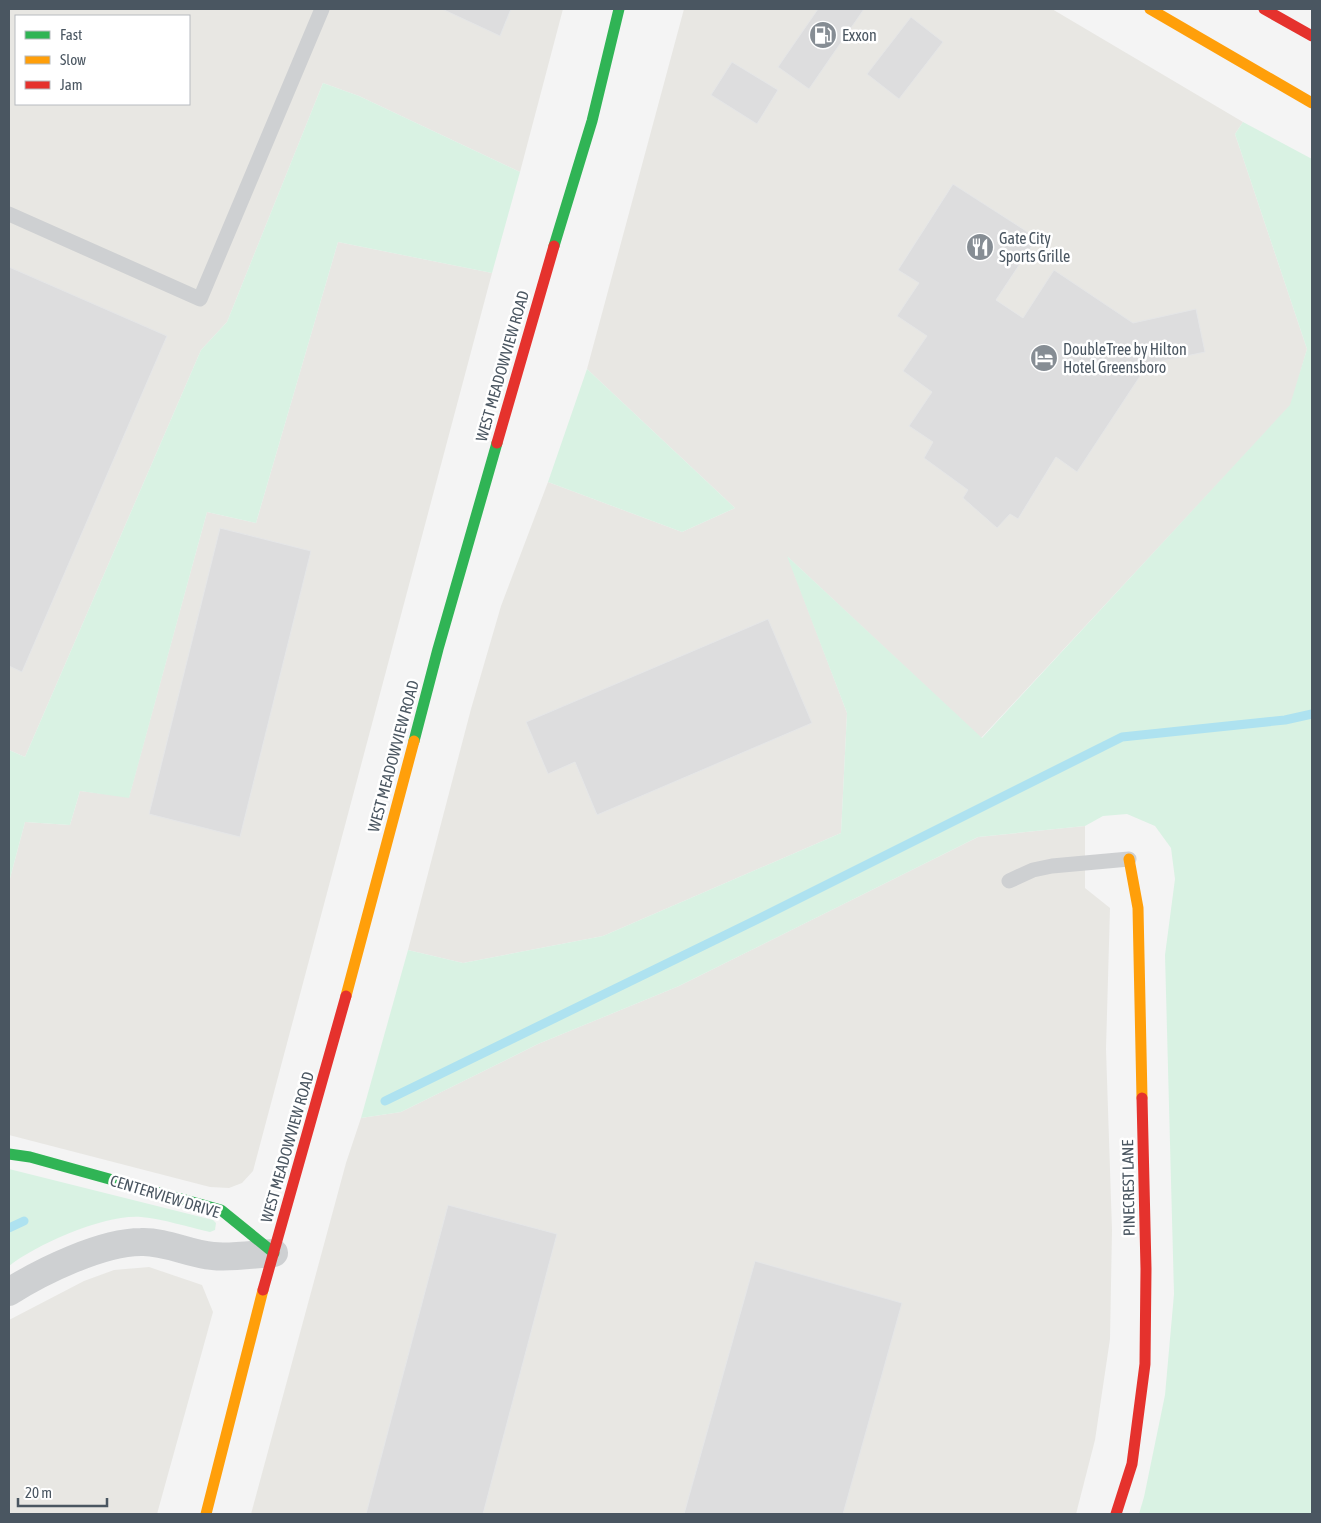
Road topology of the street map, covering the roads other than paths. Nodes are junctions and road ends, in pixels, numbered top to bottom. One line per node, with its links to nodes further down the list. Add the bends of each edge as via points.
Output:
1 (322, 9): 7 (lane, via 200,299)
2 (619, 9): 11 (street, WEST MEADOWVIEW ROAD, via 592,121 440,640 367,920)
3 (1150, 9): 6 (street)
4 (1264, 9): 5 (street)
5 (1312, 36)
6 (1312, 103)
7 (9, 214)
8 (1129, 860): 9 (lane, via 1052,866); 14 (street, PINECREST LANE, via 1138,908 1146,1364 1132,1464)
9 (1009, 881)
10 (9, 1154): 11 (street, CENTERVIEW DRIVE, via 220,1210)
11 (274, 1253): 12 (street, via 213,1256 141,1242 112,1246 56,1266); 13 (street, WEST MEADOWVIEW ROAD)
12 (9, 1292)
13 (206, 1514)
14 (1116, 1514)

